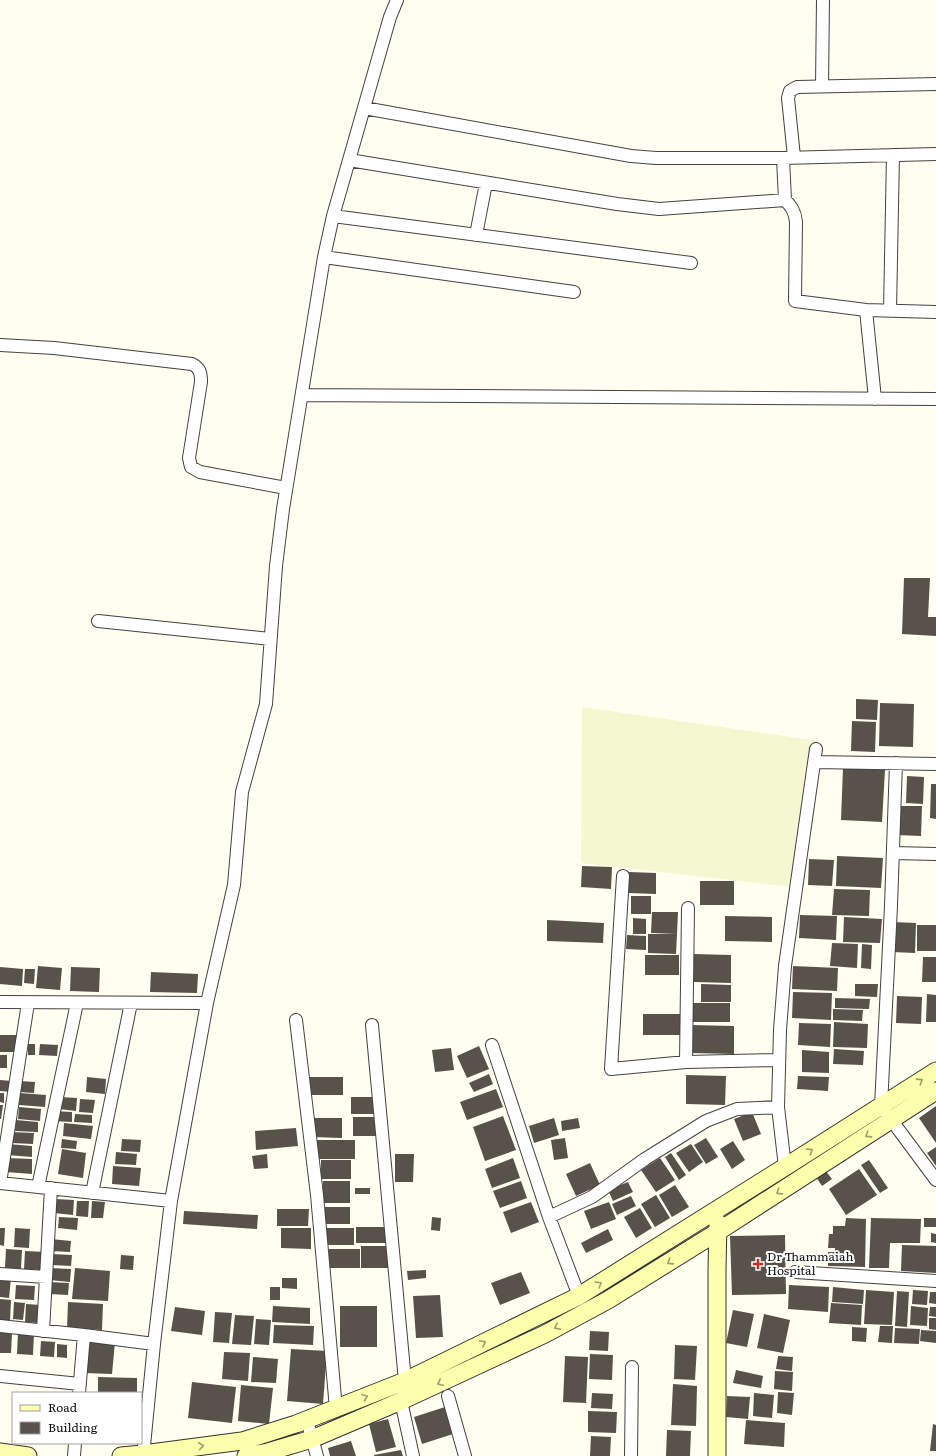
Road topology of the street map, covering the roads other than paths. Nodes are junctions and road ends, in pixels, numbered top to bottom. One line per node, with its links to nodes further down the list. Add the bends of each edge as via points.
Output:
1 (397, 0): 5 (street)
2 (823, 0): 4 (street)
3 (936, 84): 4 (street)
4 (822, 86): 8 (street, via 797,87 790,91)
5 (364, 108): 8 (street, via 631,156); 9 (street)
6 (936, 154): 7 (street)
7 (893, 155): 8 (street); 18 (street)
8 (788, 158): 11 (street)
9 (349, 160): 10 (street); 12 (street)
10 (486, 183): 11 (street, via 658,209); 13 (street)
11 (785, 200): 17 (street, via 792,206 796,222 795,301)
12 (333, 216): 13 (street); 14 (street)
13 (476, 235): 15 (street)
14 (324, 257): 16 (street); 21 (street)
15 (691, 263)
16 (574, 292)
17 (866, 310): 18 (street); 22 (street)
18 (890, 311): 19 (street)
19 (936, 312)
20 (0, 345): 24 (street, via 62,349 197,366 202,374 189,458 190,467 200,472)
21 (302, 395): 22 (street); 24 (street)
22 (875, 399): 23 (street)
23 (936, 399)
24 (286, 488): 26 (street)
25 (98, 621): 26 (street)
26 (270, 639): 39 (street, via 266,704 242,792 234,885)
27 (816, 749): 28 (street)
28 (814, 762): 29 (street); 43 (street, via 785,966)
29 (896, 763): 30 (street); 31 (street)
30 (936, 764)
31 (893, 853): 32 (street); 47 (street)
32 (936, 854)
33 (623, 876): 44 (street, via 611,1069)
34 (688, 908): 44 (street)
35 (0, 1002): 36 (street)
36 (28, 1003): 37 (street); 52 (street)
37 (77, 1003): 38 (street); 53 (street)
38 (131, 1003): 39 (street); 55 (street)
39 (207, 1003): 56 (street)
40 (296, 1020): 75 (street, via 317,1195)
41 (372, 1025): 71 (street)
42 (492, 1045): 58 (street)
43 (779, 1060): 44 (street); 48 (street)
44 (686, 1062)
45 (936, 1071): 47 (main road, one-way to 45)
46 (936, 1091): 49 (main road)
47 (881, 1106): 49 (street); 50 (main road, one-way to 47)
48 (778, 1107): 50 (street); 58 (street, via 737,1109 706,1121 645,1159 592,1197)
49 (891, 1120): 51 (street); 59 (main road, one-way to 59)
50 (785, 1167): 57 (main road)
51 (936, 1180)
52 (0, 1183): 53 (street)
53 (38, 1187): 54 (street)
54 (51, 1188): 55 (street); 62 (street)
55 (92, 1193): 56 (street)
56 (171, 1201): 68 (street)
57 (718, 1209): 59 (main road); 64 (main road, one-way to 57)
58 (549, 1217): 64 (street)
59 (719, 1231): 74 (main road, one-way to 74, via 608,1300 545,1334); 89 (main road, via 716,1270)
60 (794, 1272): 63 (street)
61 (0, 1274): 62 (street)
62 (46, 1277): 66 (street)
63 (936, 1281)
64 (579, 1296): 71 (main road, one-way to 64)
65 (0, 1326): 66 (street)
66 (43, 1331): 67 (street)
67 (84, 1335): 68 (street); 72 (street)
68 (154, 1344): 80 (street)
69 (632, 1367): 88 (street)
70 (0, 1376): 72 (street)
71 (405, 1381): 75 (main road, one-way to 71)
72 (79, 1389)
73 (448, 1396): 87 (street)
74 (401, 1401): 77 (main road); 86 (street)
75 (336, 1409): 76 (main road)
76 (307, 1420): 77 (street); 80 (main road, one-way to 76, via 242,1441)
77 (312, 1439): 84 (main road); 85 (street)
78 (75, 1444): 82 (street)
79 (0, 1452): 81 (main road)
80 (143, 1455): 83 (main road)
81 (28, 1456)
82 (74, 1456)
83 (121, 1456)
84 (246, 1456)
85 (317, 1456)
86 (413, 1456)
87 (465, 1456)
88 (631, 1456)
89 (716, 1456)

